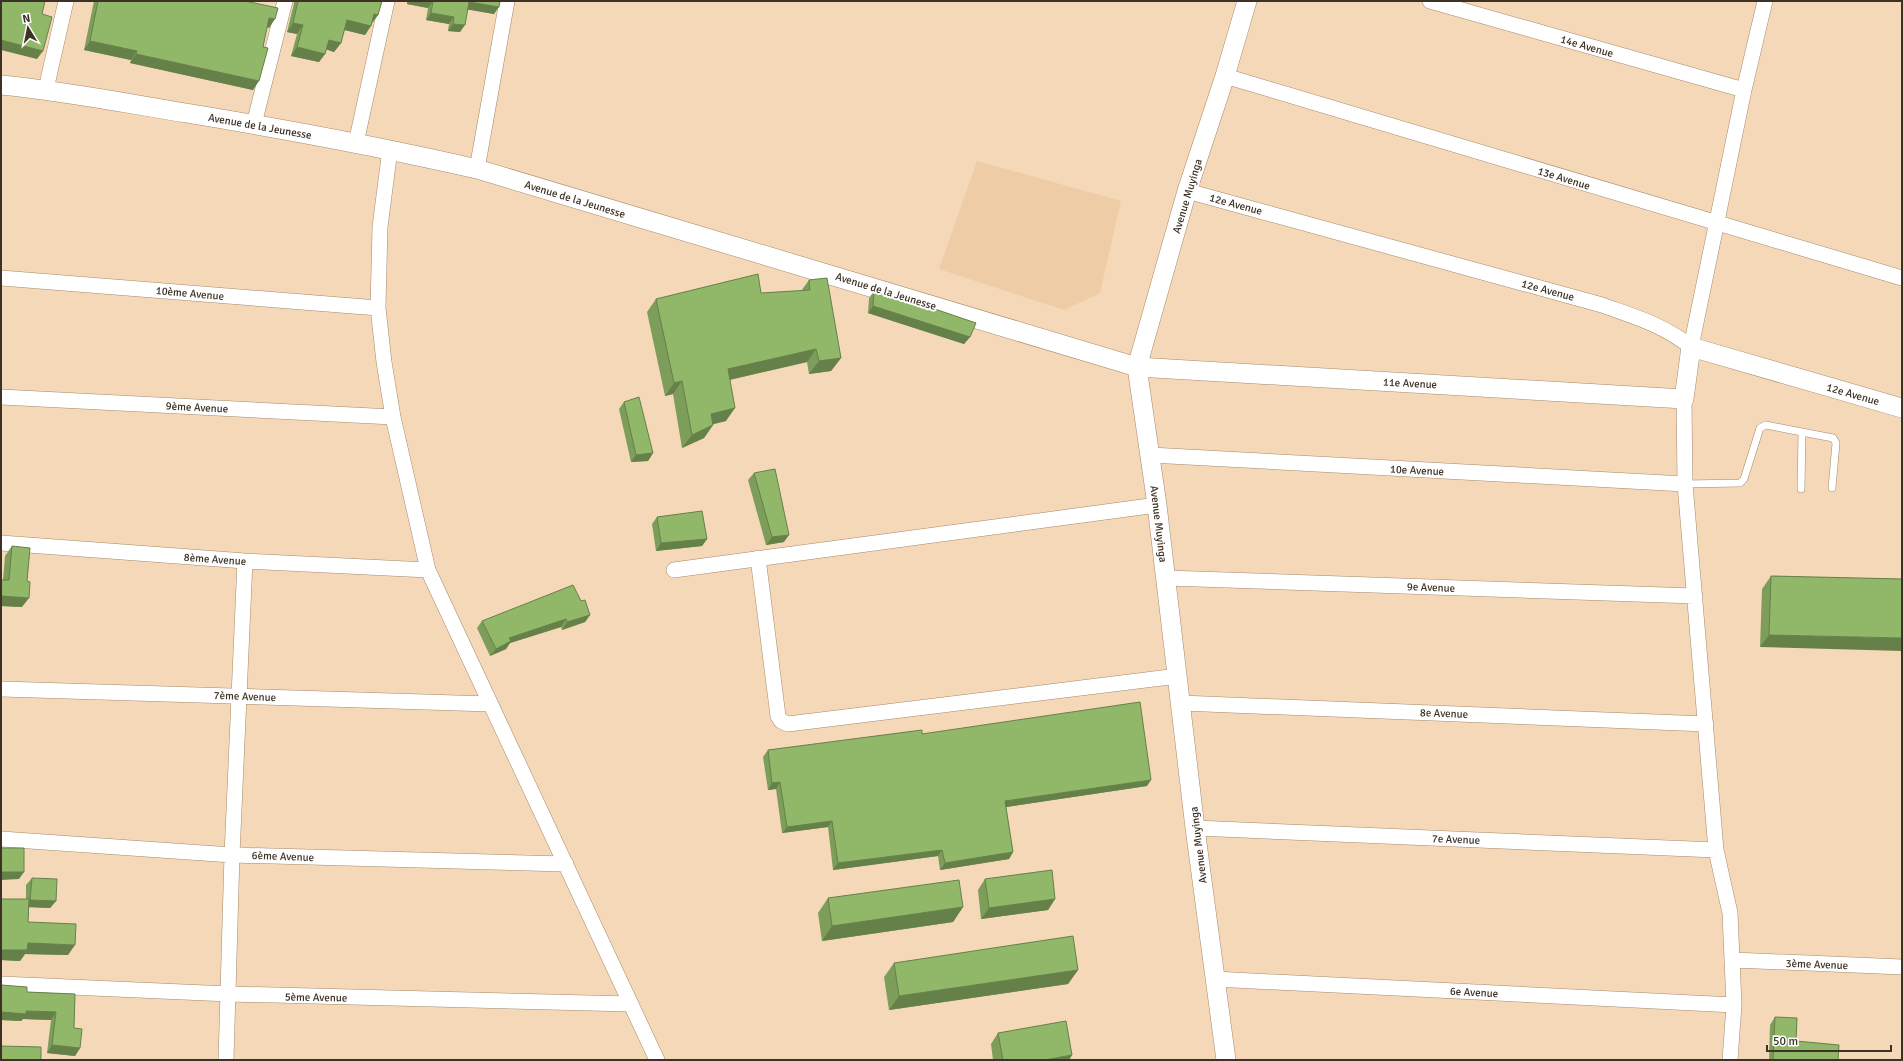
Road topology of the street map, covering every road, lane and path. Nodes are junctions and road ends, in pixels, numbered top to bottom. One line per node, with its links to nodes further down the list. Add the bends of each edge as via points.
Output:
1 (66, 1): 10 (street)
2 (387, 1): 13 (street)
3 (507, 1): 15 (street)
4 (1247, 1): 8 (street, Avenue Muyinga)
5 (1430, 1): 11 (street, 14e Avenue)
6 (1765, 1): 11 (street)
7 (279, 6): 12 (street)
8 (1226, 76): 16 (street, Avenue Muyinga); 17 (street, 13e Avenue)
9 (1, 85): 10 (street, Avenue de la Jeunesse)
10 (46, 89): 12 (street, Avenue de la Jeunesse)
11 (1744, 90): 17 (street)
12 (254, 124): 13 (street, Avenue de la Jeunesse)
13 (356, 143): 14 (street, Avenue de la Jeunesse)
14 (390, 149): 15 (street, Avenue de la Jeunesse); 20 (street, via 380,227)
15 (477, 169): 22 (street, Avenue de la Jeunesse)
16 (1187, 191): 21 (street, 12e Avenue, via 1602,305 1656,324 1675,334); 22 (street, Avenue Muyinga)
17 (1717, 224): 19 (street, 13e Avenue); 21 (street)
18 (1, 278): 20 (street, 10ème Avenue)
19 (1902, 278)
20 (378, 308): 26 (street)
21 (1691, 347): 24 (street); 25 (street, 12e Avenue)
22 (1137, 366): 24 (street, 11e Avenue); 28 (street, Avenue Muyinga)
23 (1, 397): 26 (street, 9ème Avenue)
24 (1684, 399): 29 (street)
25 (1902, 408)
26 (393, 417): 36 (street)
27 (1802, 432): 29 (lane, via 1766,425 1760,428 1744,479 1740,484); 30 (lane, via 1833,438 1836,443); 31 (lane)
28 (1150, 456): 29 (street, 10e Avenue); 32 (street, Avenue Muyinga)
29 (1685, 484): 39 (street)
30 (1832, 488)
31 (1801, 489)
32 (1157, 505): 34 (street); 38 (street, Avenue Muyinga)
33 (1, 543): 35 (street, 8ème Avenue)
34 (758, 558): 37 (street); 40 (street, via 778,716 781,721 788,724)
35 (245, 562): 36 (street, 8ème Avenue); 42 (street)
36 (428, 570): 44 (street)
37 (674, 570)
38 (1166, 578): 39 (street, 9e Avenue); 40 (street, Avenue Muyinga)
39 (1695, 596): 45 (street)
40 (1178, 676): 43 (street, Avenue Muyinga)
41 (1, 689): 42 (street, 7ème Avenue)
42 (239, 696): 44 (street, 7ème Avenue); 49 (street)
43 (1181, 703): 45 (street, 8e Avenue); 46 (street, Avenue Muyinga)
44 (490, 704): 50 (street)
45 (1706, 724): 48 (street)
46 (1195, 828): 48 (street, 7e Avenue); 53 (street, Avenue Muyinga)
47 (1, 839): 49 (street, 6ème Avenue)
48 (1716, 850): 51 (street, via 1730,913)
49 (232, 855): 50 (street, 6ème Avenue); 55 (street)
50 (566, 864): 56 (street)
51 (1733, 960): 52 (street, 3ème Avenue); 57 (street)
52 (1902, 967)
53 (1214, 979): 57 (street, 6e Avenue); 60 (street, Avenue Muyinga)
54 (1, 984): 55 (street, 5ème Avenue)
55 (229, 994): 56 (street, 5ème Avenue); 58 (street)
56 (631, 1004): 59 (street)
57 (1734, 1005): 61 (street)
58 (226, 1060)
59 (657, 1060)
60 (1226, 1060)
61 (1730, 1060)

